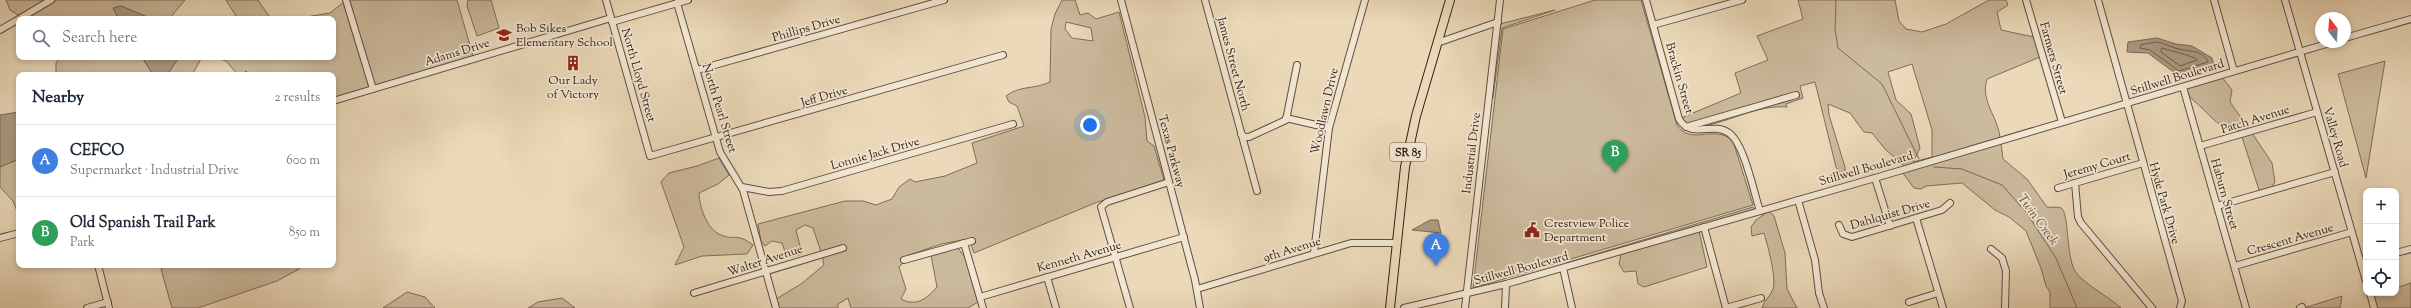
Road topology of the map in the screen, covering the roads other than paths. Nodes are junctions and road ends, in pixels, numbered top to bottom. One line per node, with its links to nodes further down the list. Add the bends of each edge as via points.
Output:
1 (51, 0): 18 (street)
2 (346, 0): 34 (street)
3 (606, 0): 20 (street, North Lloyd Street)
4 (688, 0): 17 (street, Adams Drive)
5 (944, 0): 31 (street, Phillips Drive)
6 (1121, 0): 51 (street, Texas Parkway)
7 (1205, 0): 44 (street, James Street North)
8 (1365, 0): 43 (street, Woodlawn Drive)
9 (1450, 0): 26 (main road, SR 85)
10 (1500, 0): 22 (street, Industrial Drive)
11 (1646, 0): 23 (street, Brackin Street)
12 (1742, 0): 23 (street)
13 (2026, 0): 40 (street, Farmers Street)
14 (2098, 0): 37 (street, Hyde Park Drive)
15 (2214, 0): 32 (street)
16 (2285, 0): 28 (street, Valley Road)
17 (677, 3): 20 (street, Adams Drive); 31 (street, North Pearl Street)
18 (24, 16)
19 (2411, 19): 25 (street)
20 (612, 20): 34 (street, Adams Drive); 47 (street, North Lloyd Street)
21 (16, 21): 24 (street)
22 (1498, 22): 26 (street); 88 (street, Industrial Drive)
23 (1653, 25): 42 (street, Brackin Street, via 1679,119)
24 (0, 30)
25 (2351, 36)
26 (1437, 43): 70 (main road, SR 85, via 1410,146)
27 (2315, 47): 28 (street, Stillwell Boulevard)
28 (2300, 52): 32 (street, Stillwell Boulevard); 38 (street, Valley Road)
29 (1003, 55): 45 (street, Jeff Drive)
30 (1297, 65): 39 (street)
31 (697, 70): 45 (street, North Pearl Street)
32 (2234, 71): 33 (street, Stillwell Boulevard)
33 (2183, 87): 37 (street, Stillwell Boulevard); 46 (street, Haburn Street)
34 (373, 89): 36 (street, Adams Drive)
35 (1796, 96): 42 (street)
36 (336, 101)
37 (2128, 103): 40 (street, Stillwell Boulevard); 48 (street, Hyde Park Drive)
38 (2317, 112): 46 (street, Patch Avenue); 49 (street, Valley Road)
39 (1286, 118): 43 (street); 44 (street, via 1284,122 1249,137)
40 (2062, 122): 50 (street, Stillwell Boulevard)
41 (1013, 124): 53 (street, Lonnie Jack Drive, via 787,190 769,192)
42 (1686, 127): 59 (street, Brackin Street, via 1696,131 1716,128 1732,135 1739,145)
43 (1329, 128): 75 (street, Woodlawn Drive)
44 (1241, 134): 55 (street, James Street North)
45 (716, 138): 47 (street, Jeff Drive); 53 (street, North Pearl Street, via 722,157)
46 (2200, 146): 58 (street, Haburn Street)
47 (650, 156)
48 (2143, 164): 52 (street, Jeremy Court); 110 (street, Hyde Park Drive, via 2182,301)
49 (2335, 172): 58 (street); 64 (street, Valley Road)
50 (1875, 178): 56 (street, Stillwell Boulevard); 62 (street)
51 (1169, 182): 66 (street, Texas Parkway); 76 (street, via 1102,205)
52 (2075, 183): 54 (street, Jeremy Court); 109 (street, via 2078,217 2081,223)
53 (742, 187): 82 (street, North Pearl Street)
54 (2058, 188)
55 (1257, 191)
56 (1798, 200): 59 (street, Stillwell Boulevard); 106 (street, via 1815,260 1819,293)
57 (1950, 203): 60 (street, Dahlquist Drive, via 1942,210)
58 (2217, 206): 79 (street, Haburn Street)
59 (1760, 211): 63 (street, Stillwell Boulevard)
60 (1916, 218): 62 (street, Dahlquist Drive); 87 (street)
61 (1839, 225): 62 (street, Dahlquist Drive, via 1847,237)
62 (1890, 226)
63 (1704, 227): 81 (street, Stillwell Boulevard); 105 (street)
64 (2352, 232): 78 (street, Valley Road); 79 (street, Crescent Avenue)
65 (16, 234): 67 (street)
66 (1184, 237): 76 (street, Kenneth Avenue); 85 (street, Texas Parkway)
67 (0, 238)
68 (972, 241): 69 (street)
69 (964, 243): 77 (street); 90 (street)
70 (1396, 243): 75 (street, 9th Avenue, via 1356,242); 100 (main road, SR 85)
71 (843, 248): 82 (street, Walter Avenue)
72 (1991, 249): 108 (street, via 2002,258 2006,271)
73 (2411, 249): 74 (street)
74 (2399, 252)
75 (1314, 253): 85 (street, 9th Avenue)
76 (1115, 257): 83 (street, Kenneth Avenue); 98 (street)
77 (904, 260)
78 (2363, 260)
79 (2235, 266): 111 (street, Haburn Street)
80 (99, 268): 93 (street)
81 (1563, 268): 84 (street, Stillwell Boulevard); 104 (street)
82 (766, 271): 86 (street, Walter Avenue); 95 (street, North Pearl Street)
83 (1047, 277): 90 (street, Kenneth Avenue); 97 (street)
84 (1506, 284): 88 (street, Stillwell Boulevard); 103 (street)
85 (1197, 289): 99 (street, Texas Parkway)
86 (694, 293)
87 (1938, 293): 92 (street); 107 (street)
88 (1466, 294): 101 (street, Stillwell Boulevard); 102 (street, Industrial Drive)
89 (2371, 296): 112 (street)
90 (980, 297): 96 (street)
91 (1761, 298): 105 (street)
92 (1909, 302)
93 (109, 305): 94 (street)
94 (87, 308)
95 (776, 308)
96 (983, 308)
97 (1056, 308)
98 (1130, 308)
99 (1198, 308)
100 (1390, 308)
101 (1404, 308)
102 (1465, 308)
103 (1505, 308)
104 (1572, 308)
105 (1726, 308)
106 (1824, 308)
107 (1943, 308)
108 (2005, 308)
109 (2152, 308)
110 (2180, 308)
111 (2246, 308)
112 (2374, 308)

